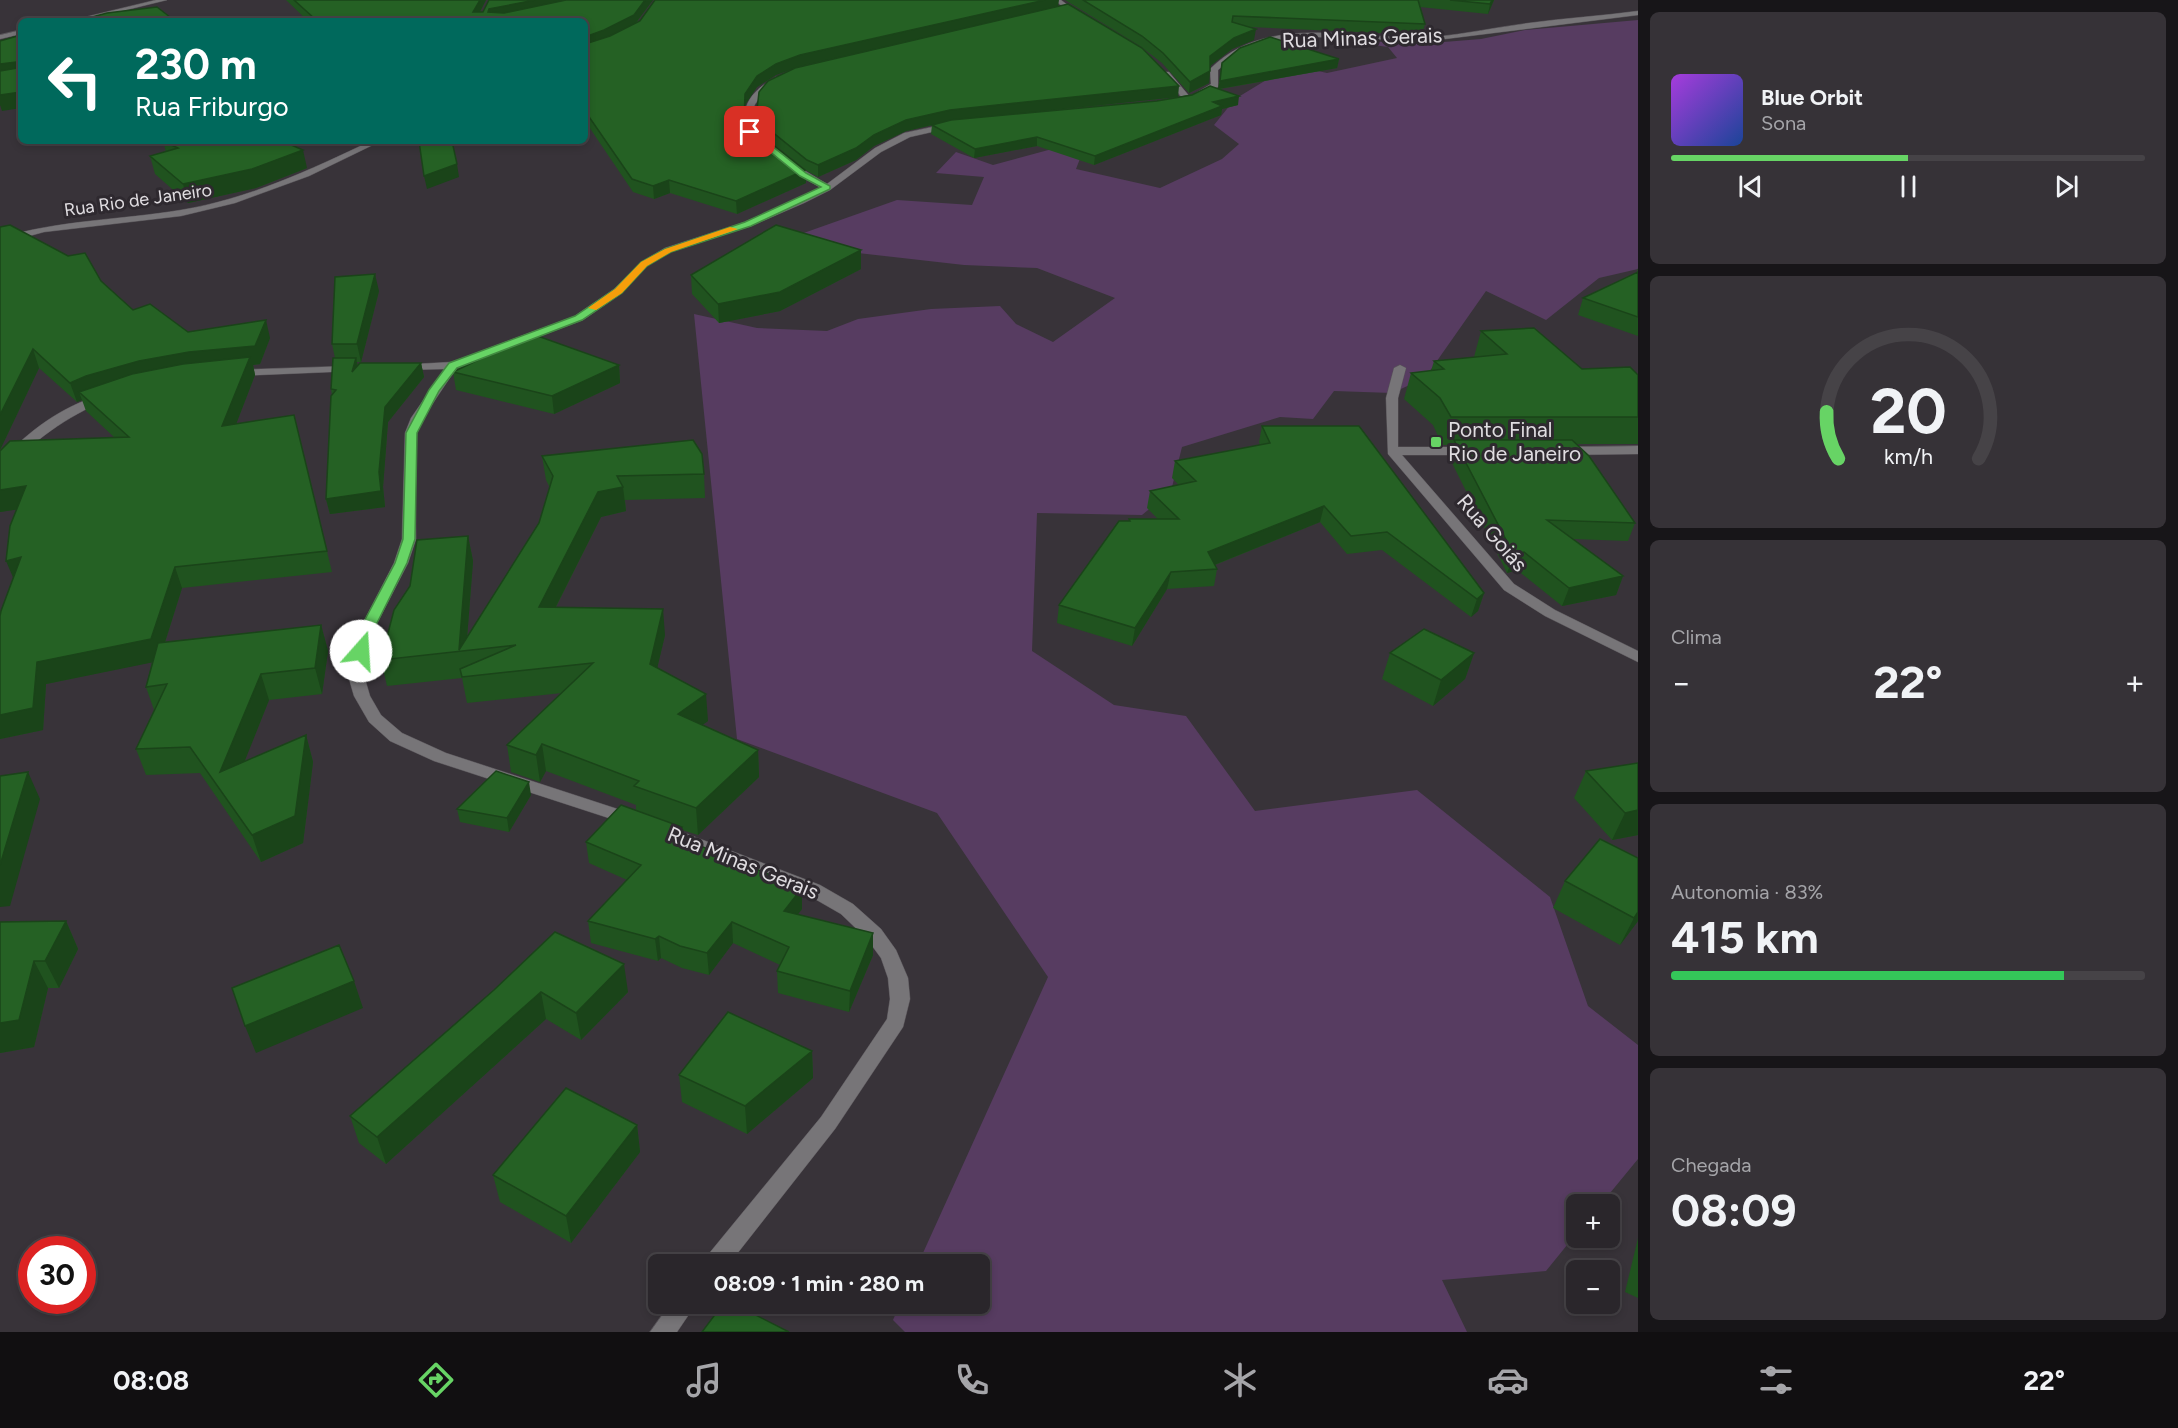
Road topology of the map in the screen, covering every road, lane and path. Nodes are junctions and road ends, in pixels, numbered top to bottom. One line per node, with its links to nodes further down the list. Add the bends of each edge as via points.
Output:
1 (164, 0): 6 (street)
2 (1057, 0): 3 (street)
3 (1067, 9): 4 (street); 7 (street)
4 (1057, 12)
5 (1638, 13): 10 (street, Rua Minas Gerais, via 1430,39 1316,36 1256,43 1229,54 1214,69 1215,84 1182,100)
6 (85, 18)
7 (1088, 21)
8 (18, 33): 9 (street)
9 (0, 37)
10 (1157, 65)
11 (784, 77): 14 (street, via 756,92 746,115 750,132)
12 (961, 124): 16 (street, via 908,135 878,150)
13 (371, 144): 17 (street, Rua Rio de Janeiro, via 263,192 211,208 83,224)
14 (766, 147)
15 (784, 161): 16 (street)
16 (827, 188): 18 (street, via 748,224 668,250 644,264 618,291 579,318)
17 (0, 241)
18 (453, 366): 19 (street); 30 (street, Rua Minas Gerais, via 434,390 411,433 409,539 367,629 355,672 362,696 375,718 396,737 440,757 645,824 814,890 846,909 874,934 889,955 898,978 896,1021 828,1123)
19 (385, 368)
20 (1400, 368): 25 (street, via 1392,398)
21 (363, 369): 22 (street)
22 (223, 374)
23 (117, 393): 28 (street, via 52,421)
24 (1638, 450): 27 (street)
25 (1392, 451): 26 (street); 29 (street, Rua Goiás, via 1509,587 1550,613)
26 (1485, 451)
27 (1544, 451)
28 (0, 469)
29 (1638, 657)
30 (723, 1254)
31 (676, 1314): 32 (street)
32 (662, 1332)

